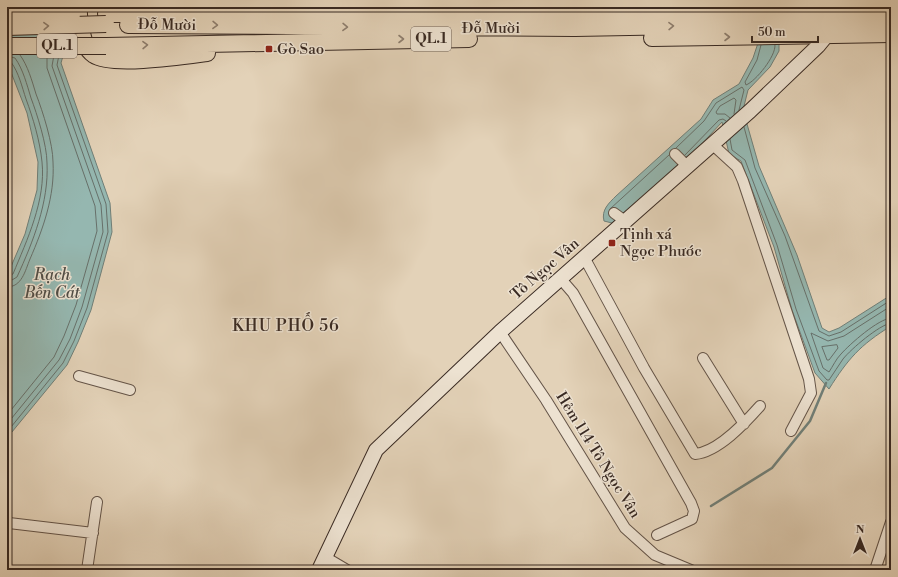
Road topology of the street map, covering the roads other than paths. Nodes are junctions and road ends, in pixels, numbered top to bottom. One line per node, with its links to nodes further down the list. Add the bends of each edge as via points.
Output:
1 (79, 7): 13 (highway, via 82,36 88,50 94,56 103,59 122,61 206,53)
2 (891, 9): 7 (highway, QL.1)
3 (362, 10): 5 (highway, Đỗ Mười / QL.1); 8 (highway, Đỗ Mười / QL.1)
4 (7, 16): 5 (highway, Đỗ Mười / QL.1, bridge)
5 (106, 19): 9 (highway, QL.1, one-way to 5, bridge); 11 (highway, Đỗ Mười / QL.1, one-way to 11)
6 (891, 22): 10 (highway, QL.1)
7 (789, 23): 8 (highway, QL.1); 10 (highway, QL.1)
8 (756, 24): 11 (highway, Đỗ Mười / QL.1, one-way to 8, via 518,33)
9 (7, 27)
10 (829, 29): 12 (highway, QL.1); 15 (main road, Tô Ngọc Vân, via 750,111)
11 (448, 33): 13 (highway, Đỗ Mười / QL.1, one-way to 11)
12 (891, 34)
13 (232, 43): 14 (highway, Đỗ Mười / QL.1, one-way to 13, bridge)
14 (7, 46)
15 (717, 141): 17 (main road, Tô Ngọc Vân); 26 (street, via 737,167 743,181 809,379 811,393)
16 (675, 154): 17 (street)
17 (686, 166): 18 (main road, Tô Ngọc Vân, via 620,217)
18 (584, 257): 19 (main road, Tô Ngọc Vân); 25 (street, via 644,368 695,454 705,453)
19 (560, 278): 20 (main road, Tô Ngọc Vân); 31 (street, via 573,292 691,503 694,511 692,519)
20 (500, 332): 32 (main road, Tô Ngọc Vân, via 376,450); 36 (street, Hẻm 114 Tô Ngọc Vân, via 546,400 625,528 655,555)
21 (703, 358): 25 (street)
22 (79, 376): 23 (street)
23 (130, 390)
24 (760, 406): 25 (street)
25 (744, 424)
26 (791, 431)
27 (97, 502): 30 (street)
28 (891, 522): 37 (street)
29 (9, 523): 30 (street)
30 (93, 533): 33 (street)
31 (657, 535)
32 (325, 557): 34 (main road, Tô Ngọc Vân); 35 (street)
33 (87, 570)
34 (319, 570)
35 (347, 570)
36 (691, 570)
37 (875, 570)

